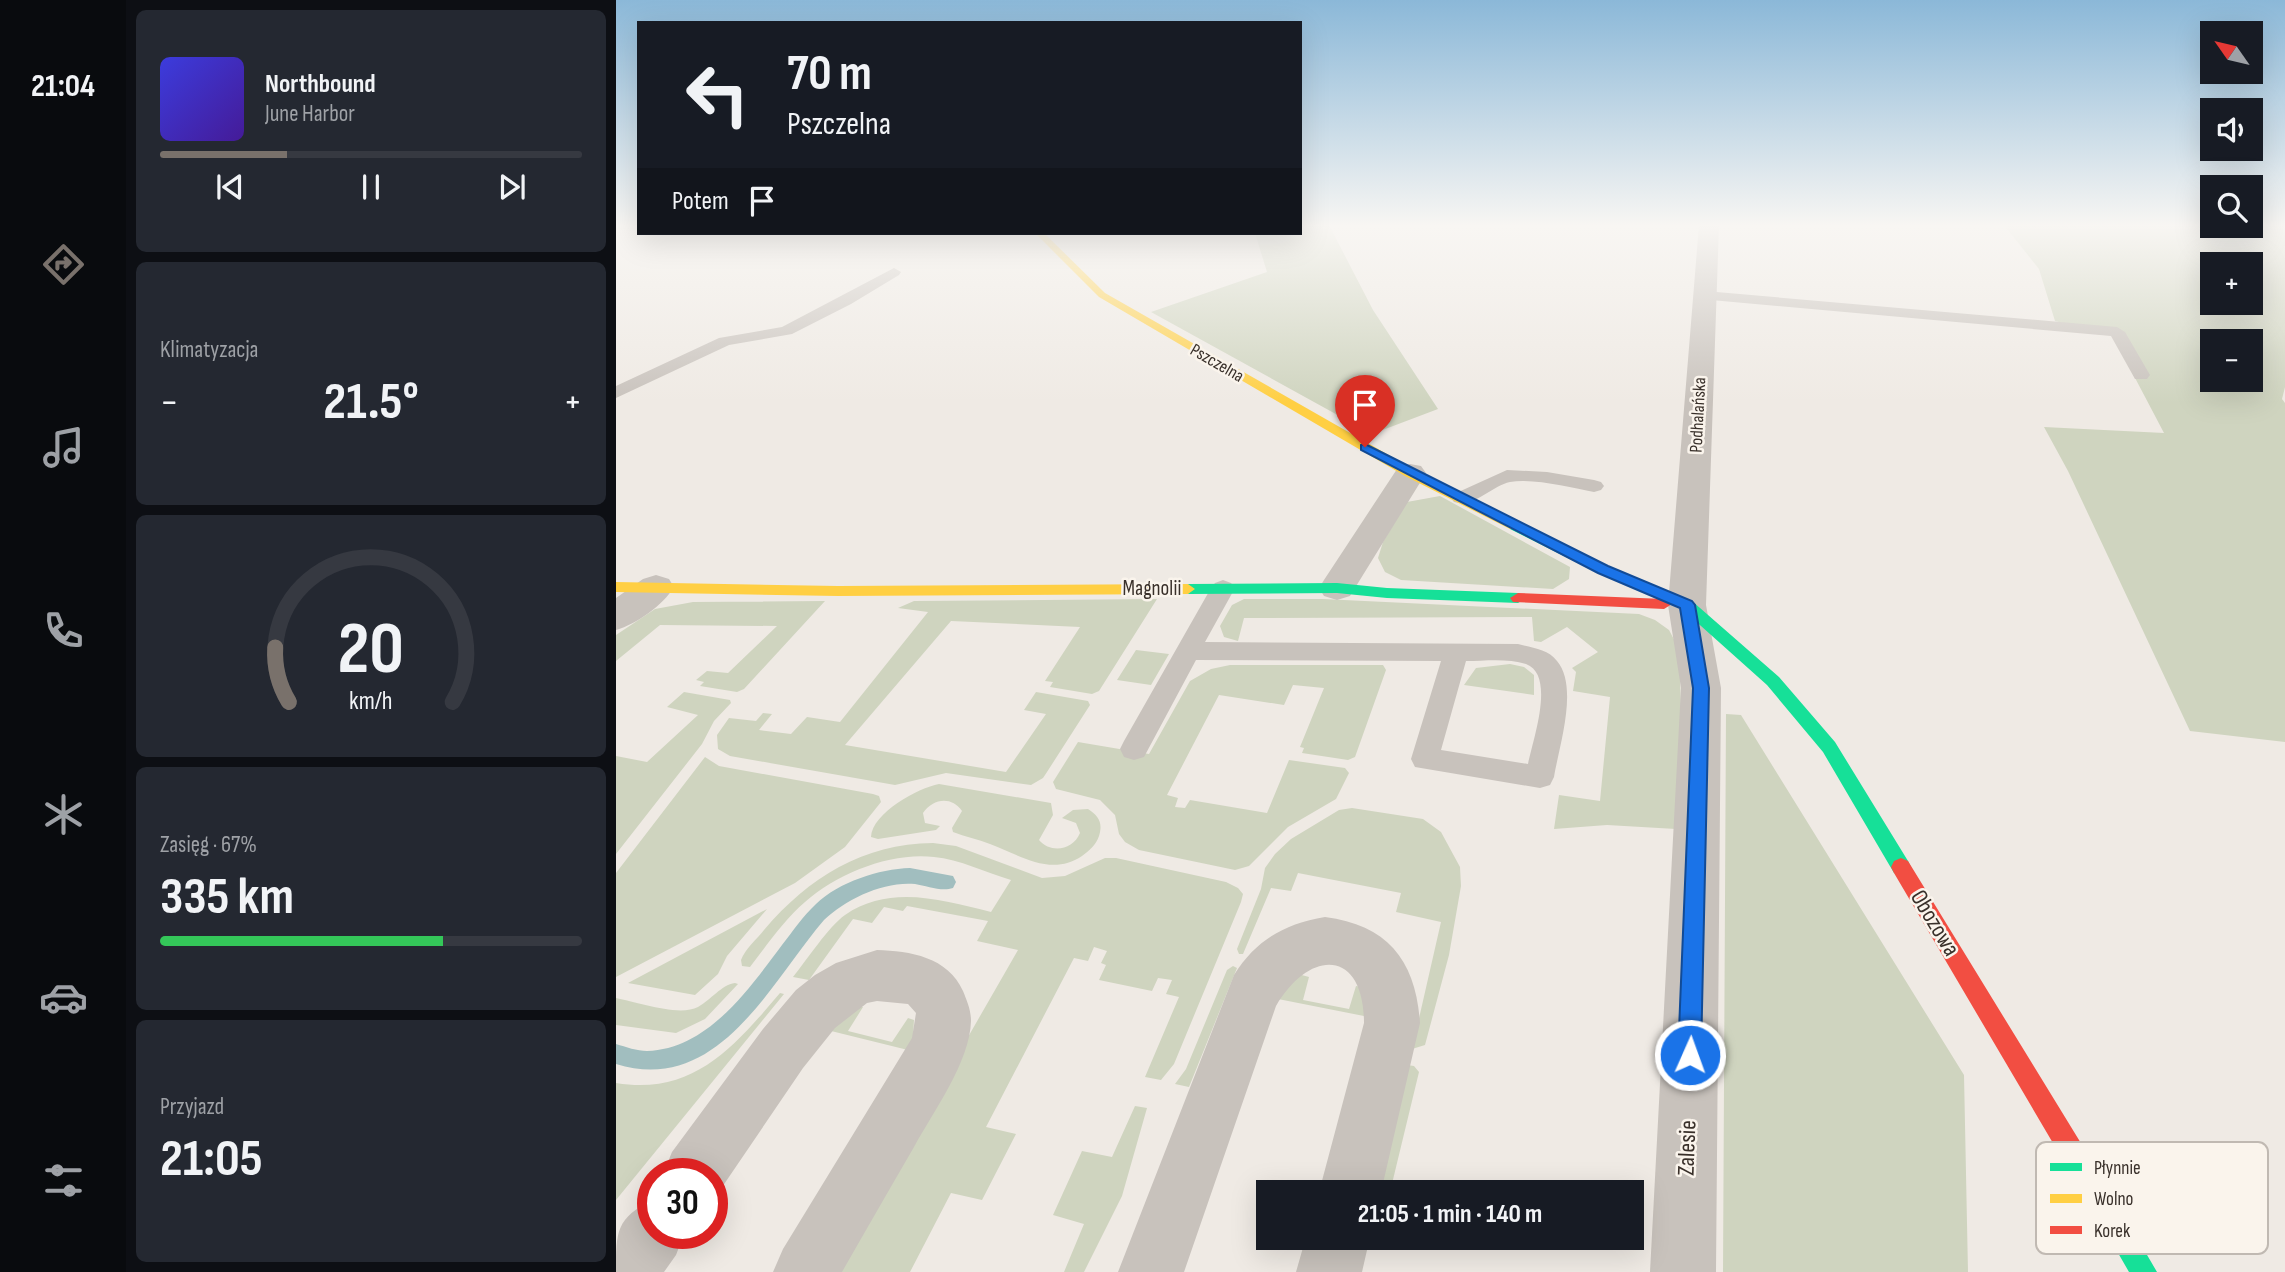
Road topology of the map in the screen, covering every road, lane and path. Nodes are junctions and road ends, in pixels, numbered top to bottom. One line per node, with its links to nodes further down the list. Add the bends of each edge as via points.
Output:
1 (874, 284): 6 (lane, via 786,331 725,341)
2 (1091, 284): 7 (street, Pszczelna, via 1207,358)
3 (1706, 284): 4 (street, Podhalańska)
4 (1706, 296): 5 (lane, via 2117,332); 14 (street, Podhalańska)
5 (2141, 375)
6 (616, 393)
7 (1410, 473): 9 (street, Pszczelna); 13 (street)
8 (1594, 486): 9 (lane, via 1507,476)
9 (1461, 498): 14 (street, Pszczelna, via 1603,570)
10 (616, 587): 11 (street, Magnolii)
11 (656, 587): 12 (street, Magnolii, via 838,591); 15 (street)
12 (1223, 588): 13 (street, Magnolii); 16 (lane)
13 (1337, 588): 14 (street, Magnolii)
14 (1687, 605): 19 (street, Obozowa, via 1773,681 1829,747); 29 (street, Zalesie, via 1701,688)
15 (616, 617)
16 (1188, 652): 17 (lane); 18 (lane)
17 (1456, 652): 17 (lane, via 1518,653 1548,667 1556,688 1540,777 1425,759)
18 (1134, 749)
19 (2066, 1142)
20 (705, 1158): 26 (street, via 801,1024 827,999 878,975 920,980 937,994 944,1021 933,1057)
21 (1353, 1180): 27 (street, via 1394,1004 1384,972 1372,958 1345,945 1312,942 1284,955 1253,993)
22 (641, 1249): 25 (street)
23 (1335, 1250): 28 (street)
24 (2133, 1254): 30 (street, Obozowa)
25 (625, 1272)
26 (806, 1272)
27 (1151, 1272)
28 (1329, 1272)
29 (1683, 1272)
30 (2144, 1272)

